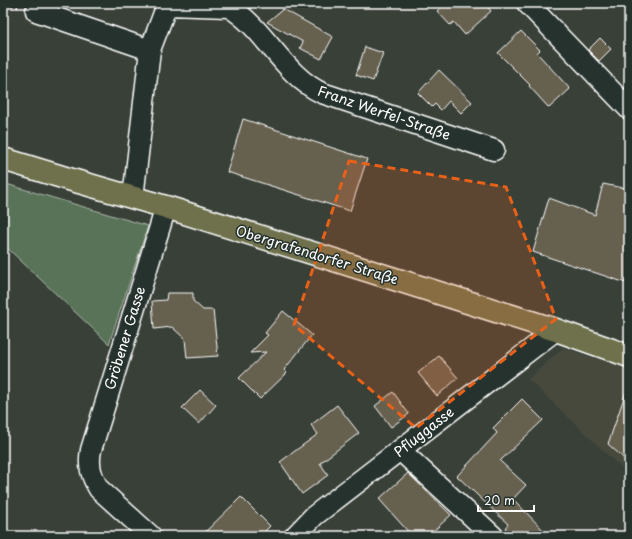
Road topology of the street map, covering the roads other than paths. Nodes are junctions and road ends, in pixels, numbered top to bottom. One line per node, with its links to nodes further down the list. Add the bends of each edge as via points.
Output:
1 (527, 3): 5 (street)
2 (168, 4): 4 (street, Franz Werfel-Straße); 6 (street, Franz Werfel-Straße, via 229,7 237,11 311,88)
3 (36, 11): 4 (street)
4 (150, 50): 8 (street, Franz Werfel-Straße)
5 (629, 109)
6 (494, 150)
7 (3, 159): 8 (main road, Obergrafendorfer Straße)
8 (133, 198): 9 (main road, Obergrafendorfer Straße)
9 (166, 208): 10 (main road, Obergrafendorfer Straße); 13 (street, Gröbener Gasse, via 89,460 93,480 99,489)
10 (556, 330): 11 (main road, Obergrafendorfer Straße); 12 (street, Pfluggasse)
11 (629, 356)
12 (400, 450): 14 (street, Pfluggasse, via 314,516); 15 (street)
13 (151, 536)
14 (295, 536)
15 (493, 536)

